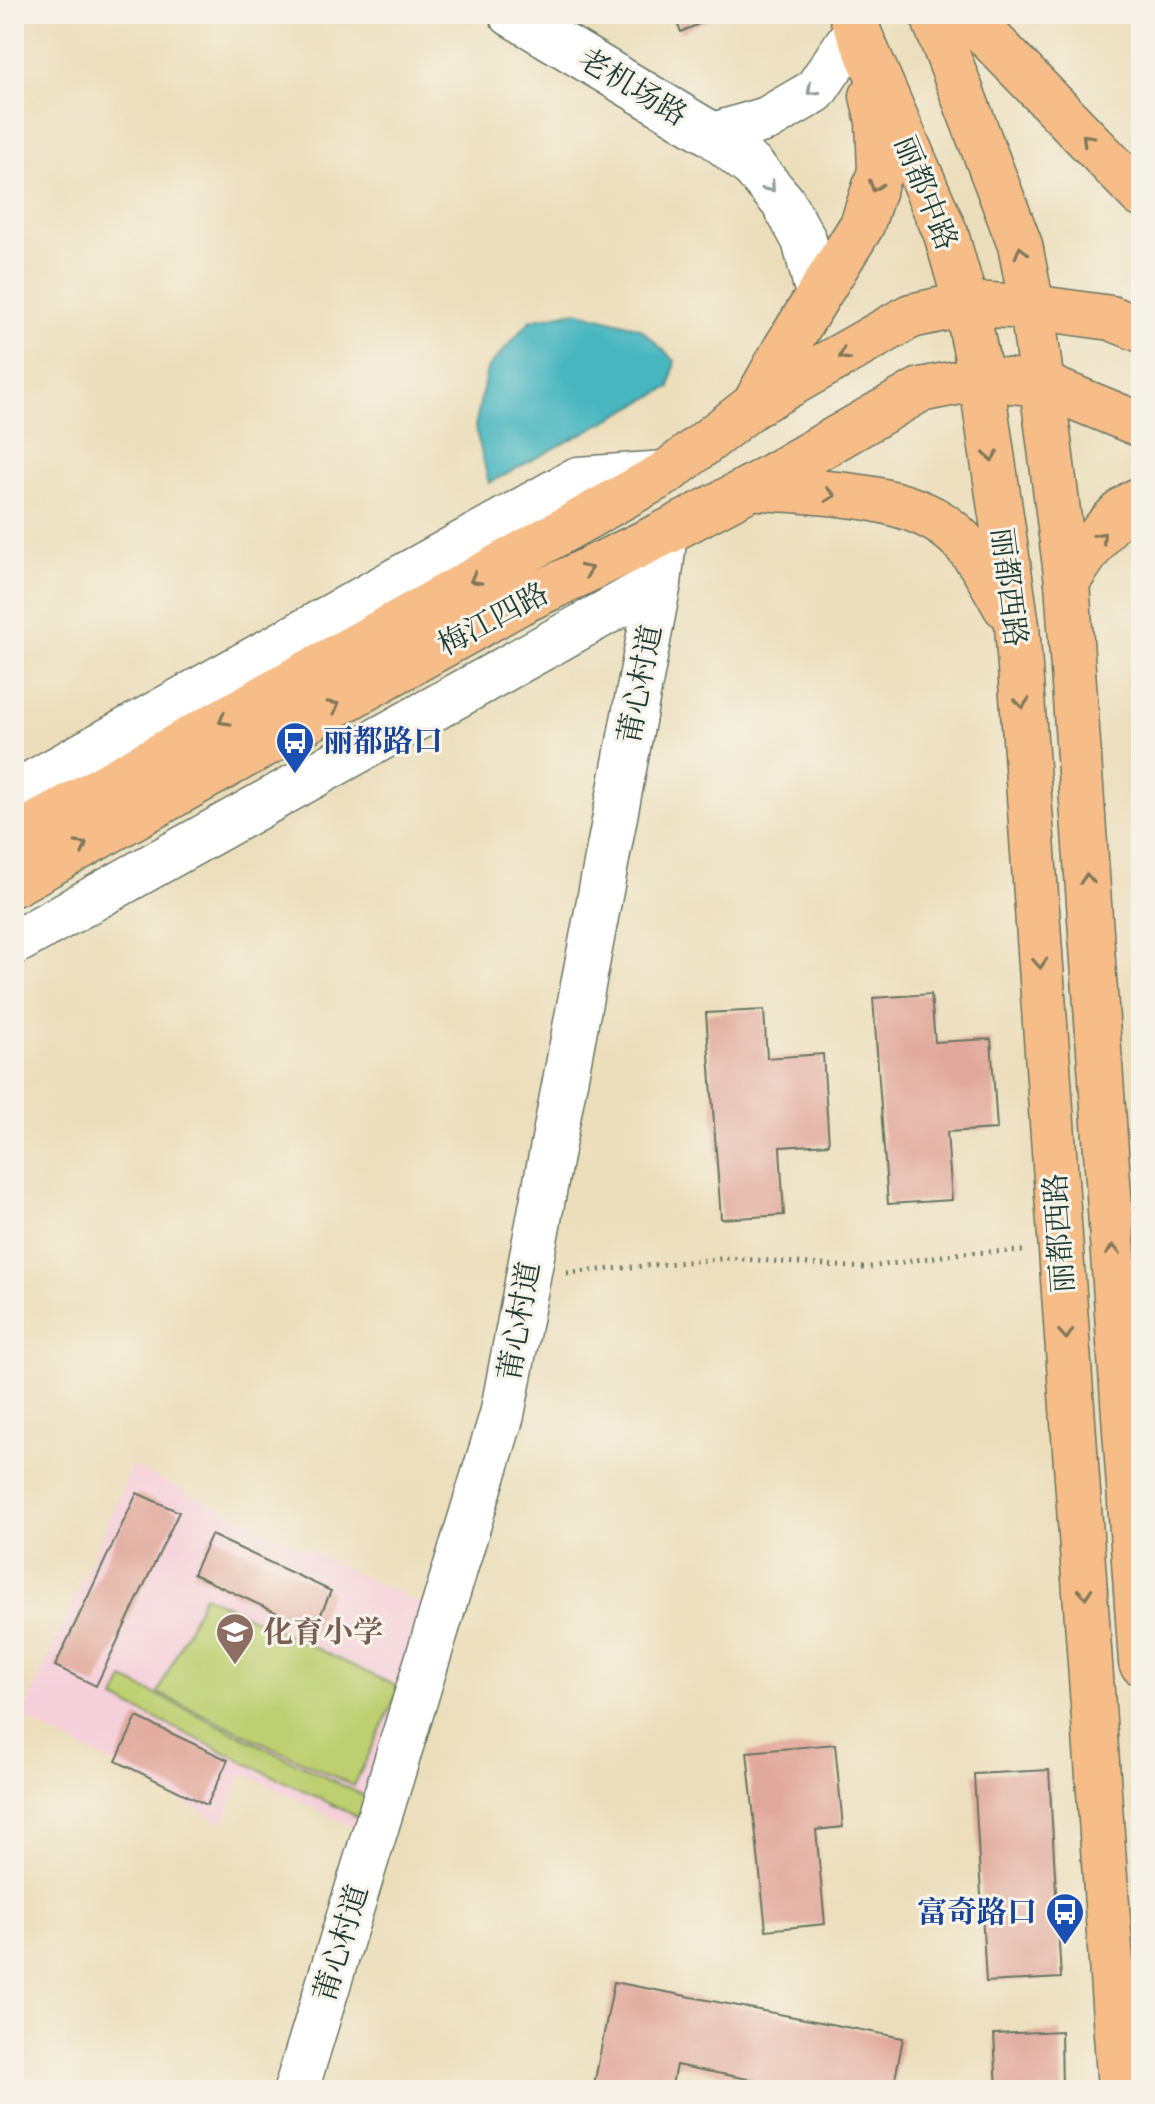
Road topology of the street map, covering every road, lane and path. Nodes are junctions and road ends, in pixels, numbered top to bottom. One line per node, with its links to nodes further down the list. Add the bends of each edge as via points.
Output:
1 (511, 14): 5 (street, 老机场路)
2 (932, 14): 9 (main road, one-way to 2, via 1020,245)
3 (966, 14): 6 (main road, one-way to 3)
4 (854, 21): 5 (street, one-way to 5, via 815,91 767,119); 7 (main road, one-way to 7, via 878,121 880,171 862,225); 8 (main road, 丽都中路, via 946,234)
5 (713, 135): 7 (street, 老机场路, one-way to 7, via 753,167 783,202 804,240)
6 (1141, 195)
7 (818, 294): 13 (main road)
8 (966, 304): 9 (main road, 梅江四路); 11 (main road, 丽都中路); 13 (main road, 梅江四路, one-way to 13, via 911,316)
9 (1032, 307): 10 (main road, 梅江四路, via 1111,318); 12 (main road)
10 (1141, 330)
11 (981, 378): 12 (main road, 梅江四路); 16 (main road, 梅江四路, via 920,390); 21 (main road, 丽都西路, one-way to 21)
12 (1041, 384): 14 (main road, 梅江四路); 19 (main road, 丽都西路)
13 (754, 405): 15 (main road, 梅江四路)
14 (1141, 425)
15 (666, 473): 22 (street, via 578,479); 23 (main road, 梅江四路, one-way to 23)
16 (752, 487): 18 (main road, 梅江四路); 21 (main road, one-way to 21, via 874,500 907,507 947,527 977,558)
17 (1141, 499): 19 (main road, one-way to 17, via 1113,522)
18 (665, 533): 20 (street, 莆心村道); 24 (main road, 梅江四路, one-way to 18, via 519,603)
19 (1067, 582): 28 (main road, 丽都西路, one-way to 19)
20 (659, 583): 25 (street); 27 (street, 莆心村道)
21 (1017, 625): 30 (main road, 丽都西路, one-way to 30)
22 (14, 793)
23 (14, 837)
24 (14, 884)
25 (14, 943)
26 (1032, 1251): 27 (path, via 962,1253 864,1268 730,1258)
27 (526, 1277): 29 (street, 莆心村道, via 502,1415)
28 (1141, 1663)
29 (296, 2090)
30 (1120, 2090)

